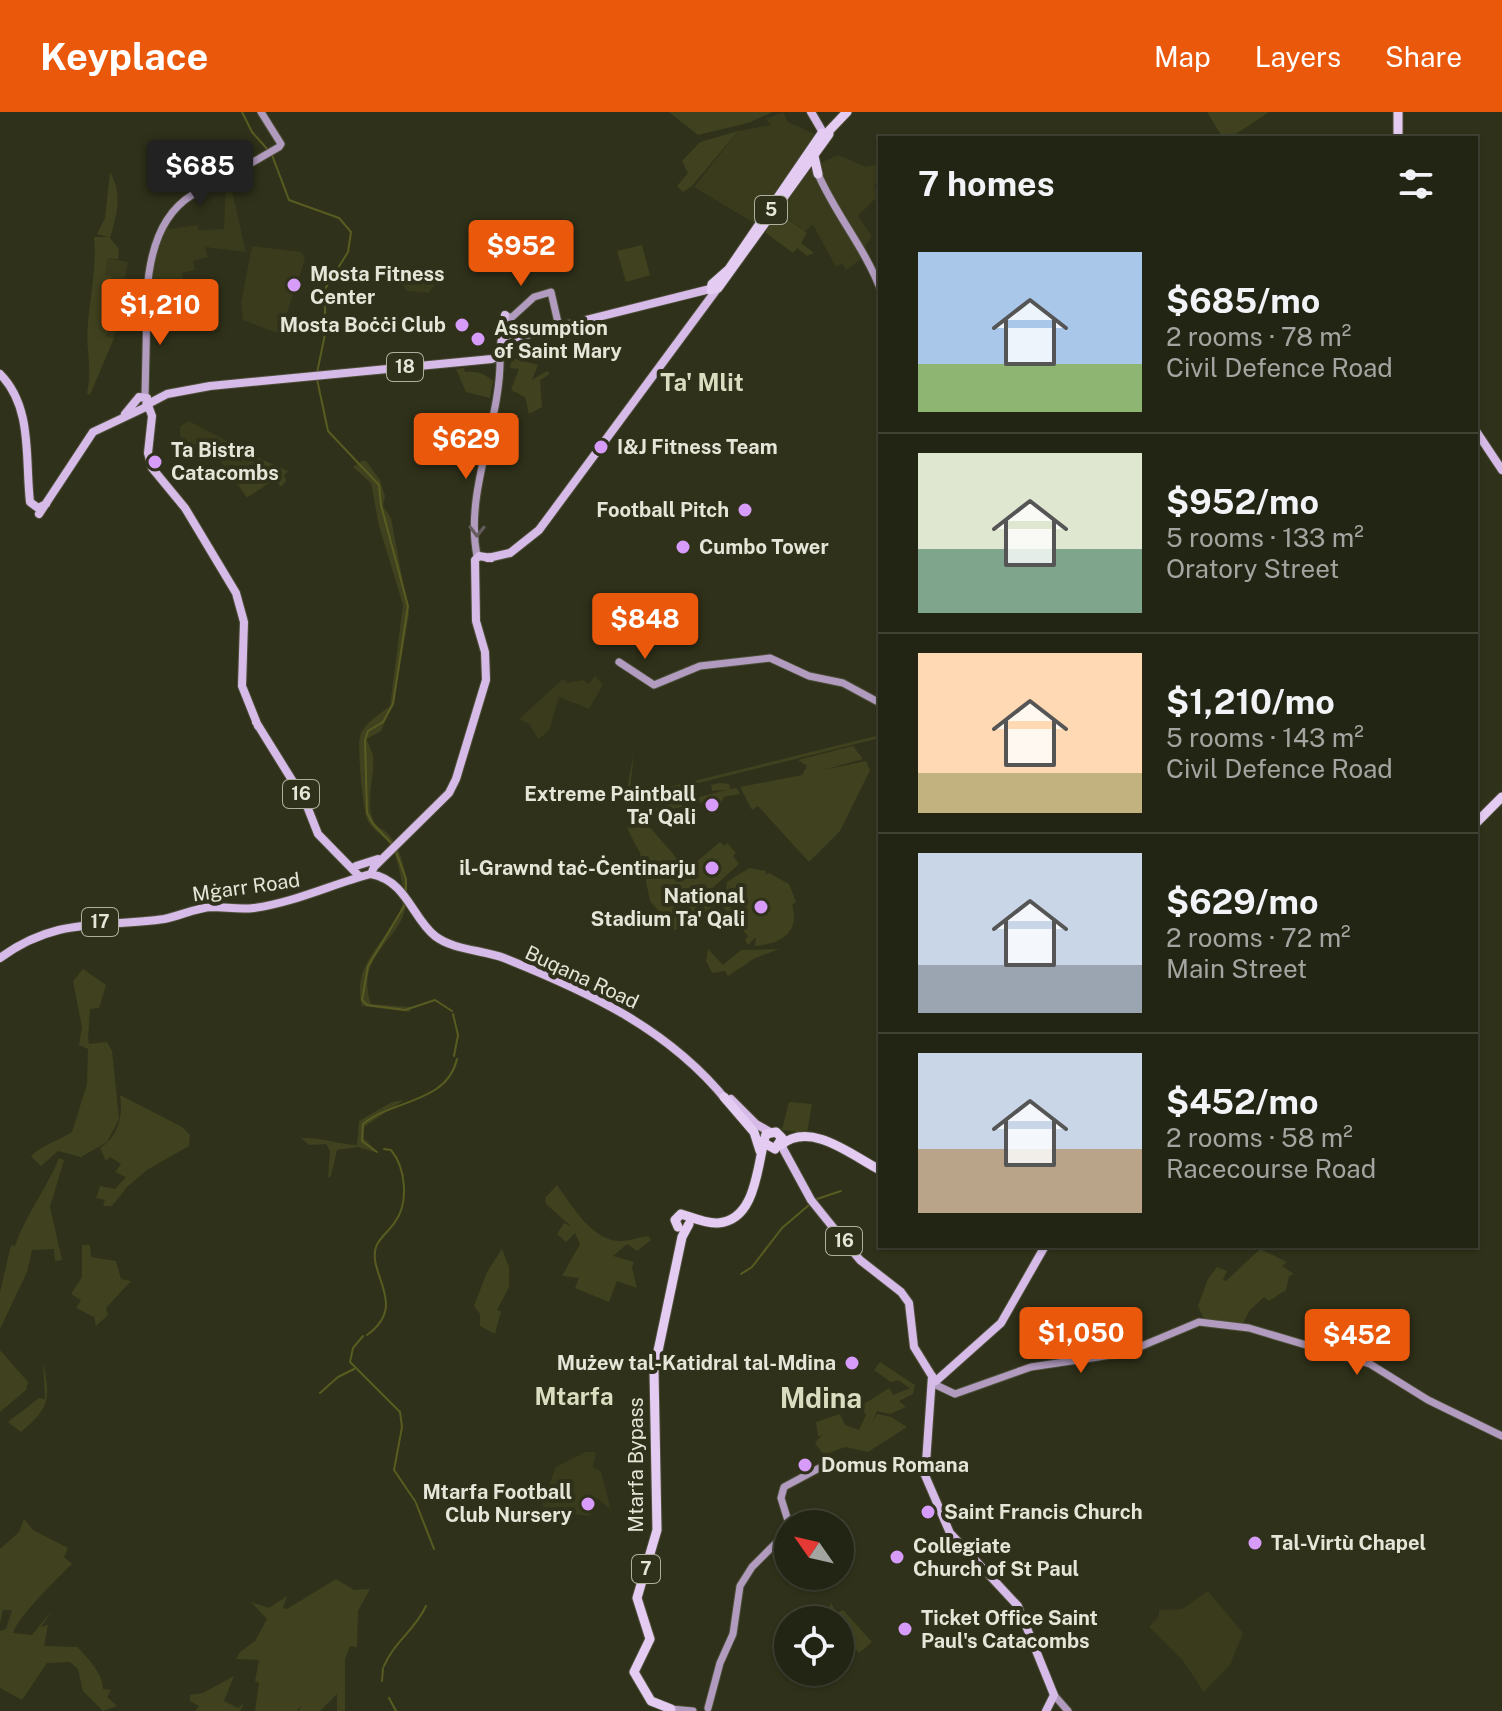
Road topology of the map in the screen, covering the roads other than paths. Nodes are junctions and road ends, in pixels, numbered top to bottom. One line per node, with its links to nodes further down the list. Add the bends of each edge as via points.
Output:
1 (261, 112): 16 (main road, via 276,145 237,170 232,179 226,176 188,198 165,224 153,250)
2 (845, 112): 4 (highway, 5)
3 (1397, 113): 5 (highway)
4 (821, 124): 6 (highway, 5); 10 (highway, 5)
5 (1396, 136)
6 (814, 156): 7 (highway, 5); 8 (highway)
7 (804, 168): 8 (highway); 10 (highway, 5)
8 (818, 174): 9 (main road)
9 (878, 283)
10 (712, 292): 12 (main road, 18); 24 (main road, via 553,513 519,547)
11 (508, 317): 12 (main road, via 534,297 551,292); 13 (main road)
12 (559, 327): 13 (main road, 18)
13 (500, 346): 15 (main road, 18, via 484,359 210,386); 24 (main road, one-way to 24, via 498,396 478,499)
14 (0, 376): 22 (main road, via 22,411 30,502 38,508); 23 (main road, via 17,404 29,505)
15 (163, 398): 16 (main road, 18); 17 (main road)
16 (143, 403): 17 (main road, 16); 18 (main road)
17 (151, 420): 18 (main road, via 144,412 135,412); 30 (main road, 16, via 152,468 227,575 242,610 240,687 305,801 316,831)
18 (96, 429): 21 (main road)
19 (1478, 434): 20 (main road)
20 (1502, 470)
21 (66, 472): 22 (main road); 23 (main road)
22 (47, 503): 23 (main road)
23 (39, 514)
24 (481, 558): 29 (main road, via 476,621 487,671 481,706 452,788)
25 (619, 662): 26 (main road, via 654,685 700,666 770,658 809,676 843,683)
26 (877, 703)
27 (1502, 795): 28 (highway)
28 (1478, 819)
29 (391, 847): 31 (main road); 34 (main road, via 379,867)
30 (343, 860): 32 (main road, 16); 33 (main road, via 350,873)
31 (374, 866): 32 (main road); 34 (main road, Buqana Road)
32 (356, 871): 33 (main road, Mġarr Road / 17); 35 (main road, Mġarr Road / 17)
33 (338, 883): 37 (main road, Mġarr Road / 17, via 261,905)
34 (392, 884): 35 (main road, via 368,879); 36 (main road, Buqana Road)
35 (325, 891): 37 (main road, Mġarr Road / 17, via 254,908)
36 (407, 896): 39 (main road, Buqana Road, via 441,936 600,998); 40 (main road, Buqana Road, via 437,938 505,959 612,1006)
37 (212, 906): 38 (main road, Mġarr Road / 17, via 164,917 63,927)
38 (0, 956)
39 (677, 1044): 40 (main road); 42 (main road, Buqana Road)
40 (691, 1060): 41 (main road, Buqana Road)
41 (724, 1097): 42 (main road, Buqana Road); 44 (highway, via 754,1132)
42 (766, 1138): 43 (highway); 43 (highway); 44 (highway)
43 (779, 1147): 45 (highway, via 790,1139 818,1139); 46 (highway, via 765,1157 753,1197 733,1219 719,1225 696,1220); 48 (main road, 16, via 811,1200 860,1260 909,1303 914,1347)
44 (761, 1158): 46 (highway, via 750,1197 732,1217)
45 (878, 1167)
46 (684, 1224): 55 (highway, Mtarfa Bypass / 7, via 652,1369 655,1530 635,1591 647,1636 632,1677 649,1704)
47 (1044, 1248): 48 (main road, via 1001,1323)
48 (936, 1383): 49 (main road, via 955,1394 1040,1365 1113,1356 1199,1322 1249,1328 1370,1364); 53 (main road, via 926,1469 950,1533 1018,1606)
49 (1502, 1436)
50 (823, 1464): 51 (main road, via 784,1487)
51 (785, 1510)
52 (774, 1546): 54 (main road, via 745,1577 733,1634)
53 (1054, 1695): 56 (main road); 57 (main road)
54 (704, 1709): 55 (main road)
55 (671, 1710)
56 (1046, 1711)
57 (1068, 1711)

